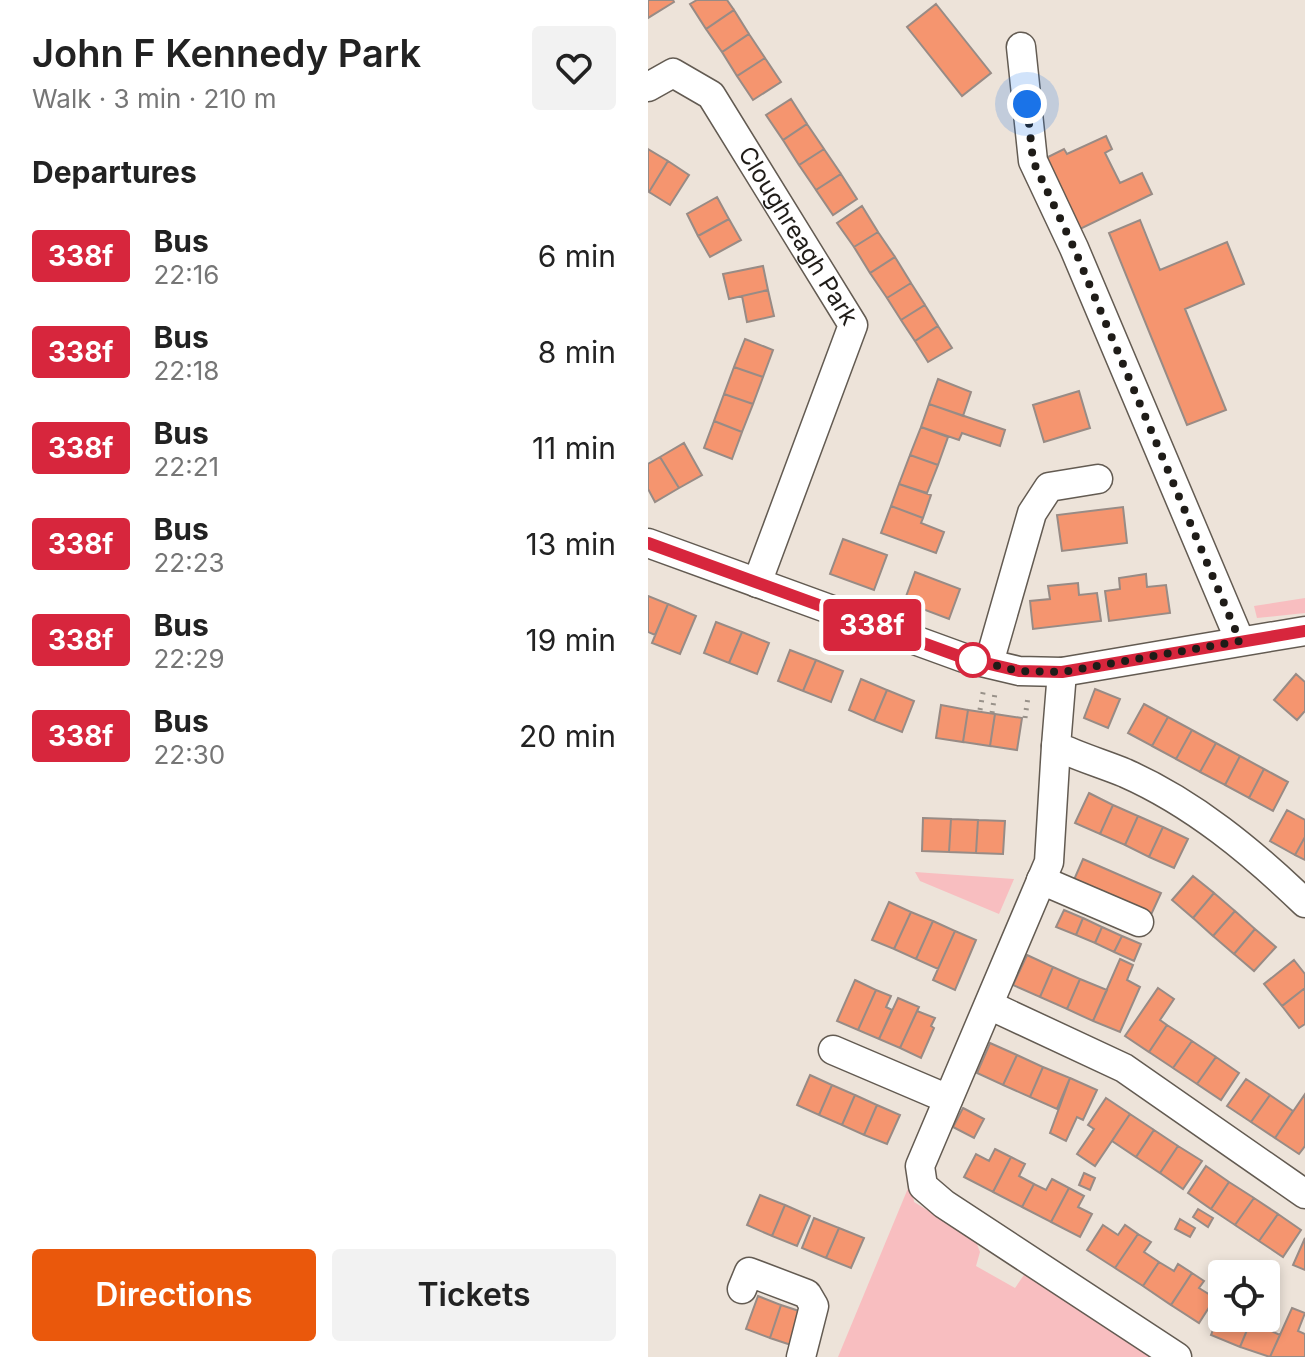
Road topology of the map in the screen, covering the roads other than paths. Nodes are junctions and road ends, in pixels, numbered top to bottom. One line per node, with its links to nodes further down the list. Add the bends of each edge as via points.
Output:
1 (1021, 47): 7 (street, via 1033,161)
2 (648, 87): 5 (street, Cloughreagh Park, via 673,73 711,95 853,325)
3 (1098, 479): 9 (street, via 1049,487 1032,513)
4 (648, 543): 5 (street)
5 (757, 583): 9 (street, via 964,658)
6 (1305, 631): 7 (street)
7 (1240, 641): 8 (street)
8 (1062, 672): 9 (street); 10 (street)
9 (991, 675)
10 (1056, 746): 11 (street, via 1049,862); 12 (street, via 1176,800 1213,824)
11 (1041, 880): 13 (street); 14 (street)
12 (1305, 903)
13 (1139, 922)
14 (989, 1005): 16 (street); 17 (street, via 1124,1068)
15 (833, 1050): 16 (street)
16 (948, 1099): 19 (street, via 920,1166 923,1186)
17 (1305, 1194)
18 (742, 1289): 20 (street, via 749,1272 807,1294 814,1306)
19 (1172, 1356)
20 (801, 1357)

